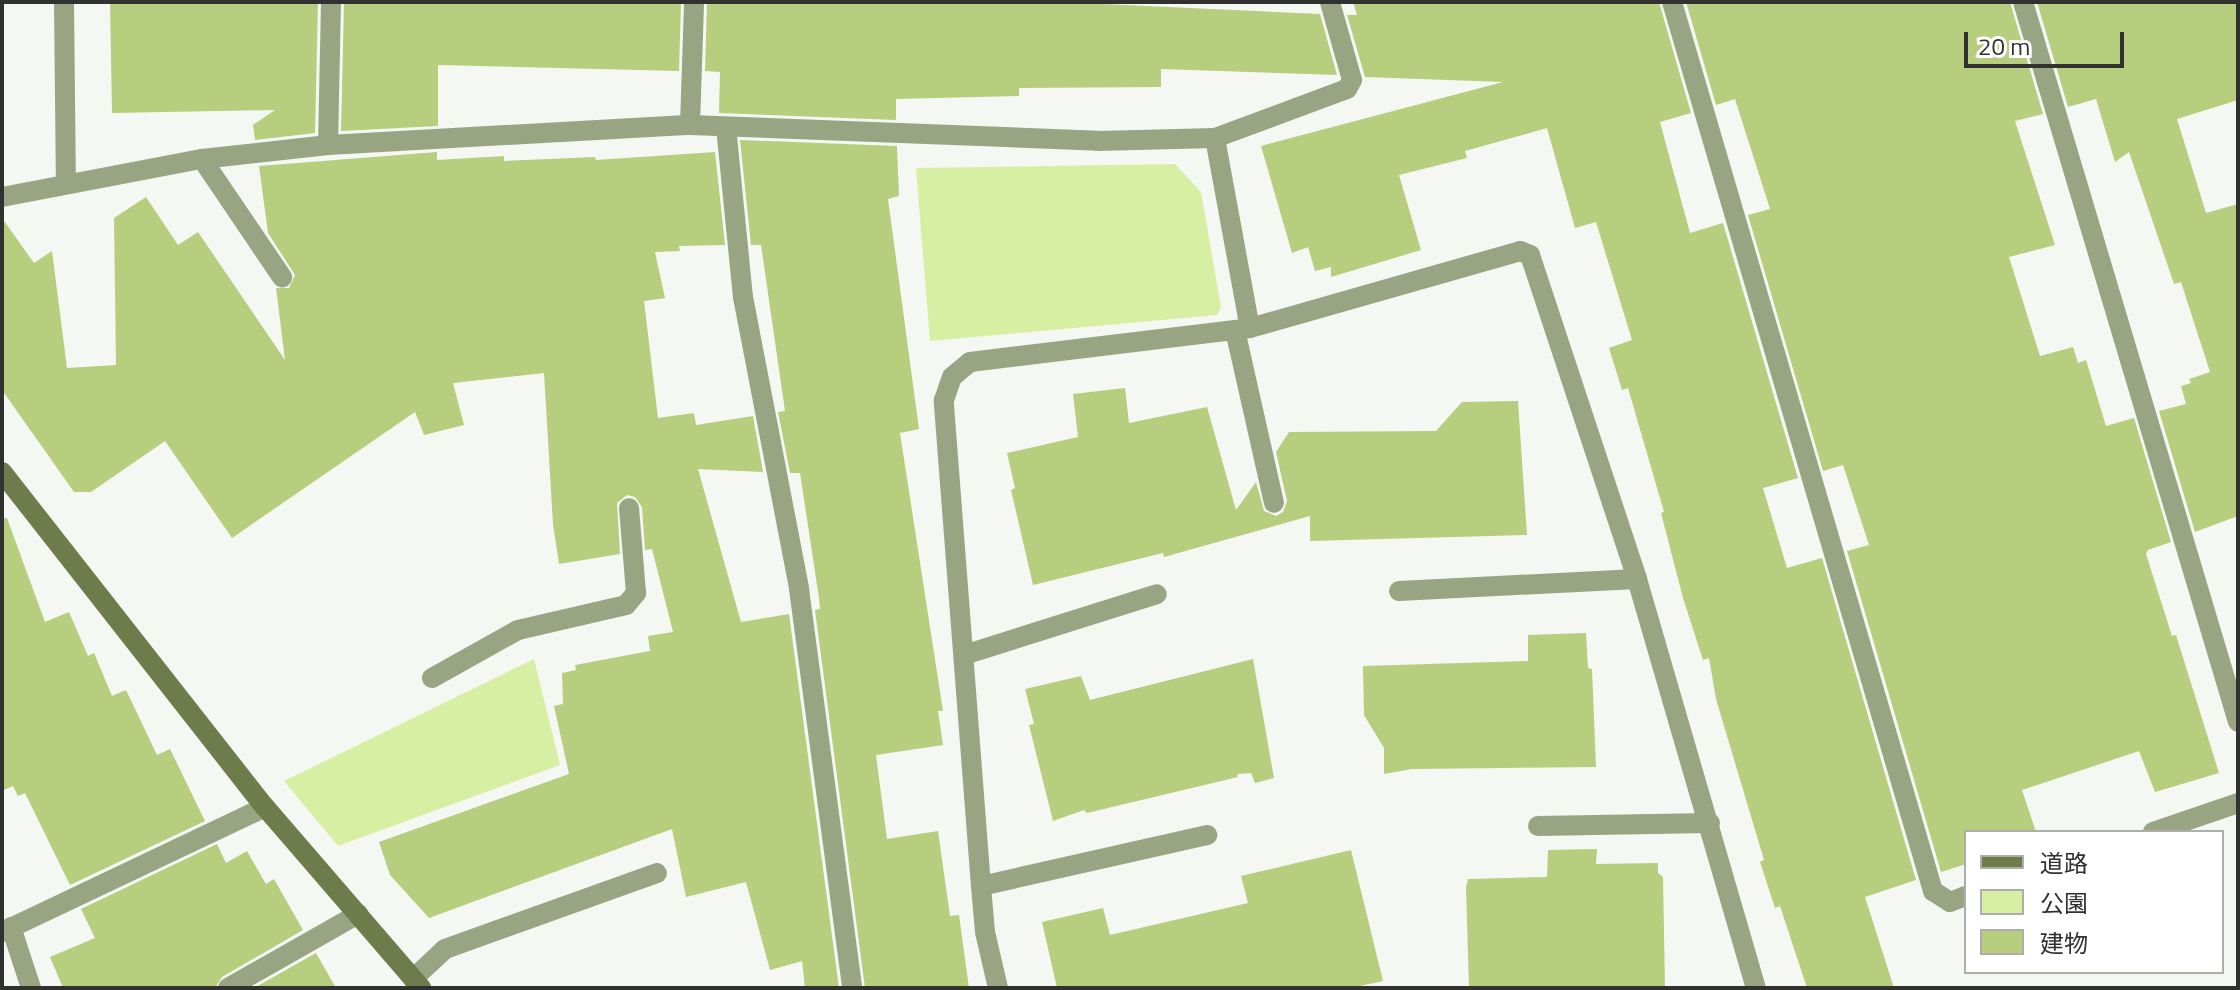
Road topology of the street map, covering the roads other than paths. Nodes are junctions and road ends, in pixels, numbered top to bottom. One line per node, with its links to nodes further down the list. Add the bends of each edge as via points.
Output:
1 (64, 2): 12 (street)
2 (331, 2): 10 (street)
3 (694, 2): 7 (street)
4 (1330, 2): 9 (street, via 1352,80 1347,89)
5 (1672, 2): 33 (street, via 1933,891 1950,902)
6 (2023, 2): 24 (street)
7 (690, 125): 8 (street); 10 (street)
8 (726, 127): 9 (street, via 1098,141); 39 (street, via 743,297 799,589)
9 (1215, 138): 15 (street)
10 (328, 145): 11 (street)
11 (202, 159): 12 (street); 14 (street)
12 (66, 184): 13 (street)
13 (2, 197)
14 (282, 277)
15 (1242, 329): 17 (street); 19 (street, via 1520,251 1530,255); 22 (street, via 970,362 952,377 944,400)
16 (2, 472): 26 (street)
17 (1274, 503)
18 (629, 508): 23 (street, via 636,593 626,605 518,630)
19 (1637, 579): 20 (street); 27 (street)
20 (1399, 591)
21 (1157, 594): 22 (street)
22 (964, 655): 32 (street)
23 (432, 678)
24 (2238, 722)
25 (2238, 803): 29 (street)
26 (265, 807): 34 (street); 35 (street)
27 (1710, 823): 28 (street); 41 (street)
28 (1538, 826)
29 (2159, 830)
30 (1207, 835): 32 (street)
31 (657, 873): 36 (street, via 445,949)
32 (981, 886): 40 (street)
33 (1964, 897)
34 (358, 914): 36 (street); 38 (street)
35 (7, 929): 37 (street)
36 (417, 984)
37 (31, 988)
38 (228, 988)
39 (852, 988)
40 (998, 988)
41 (1756, 988)

